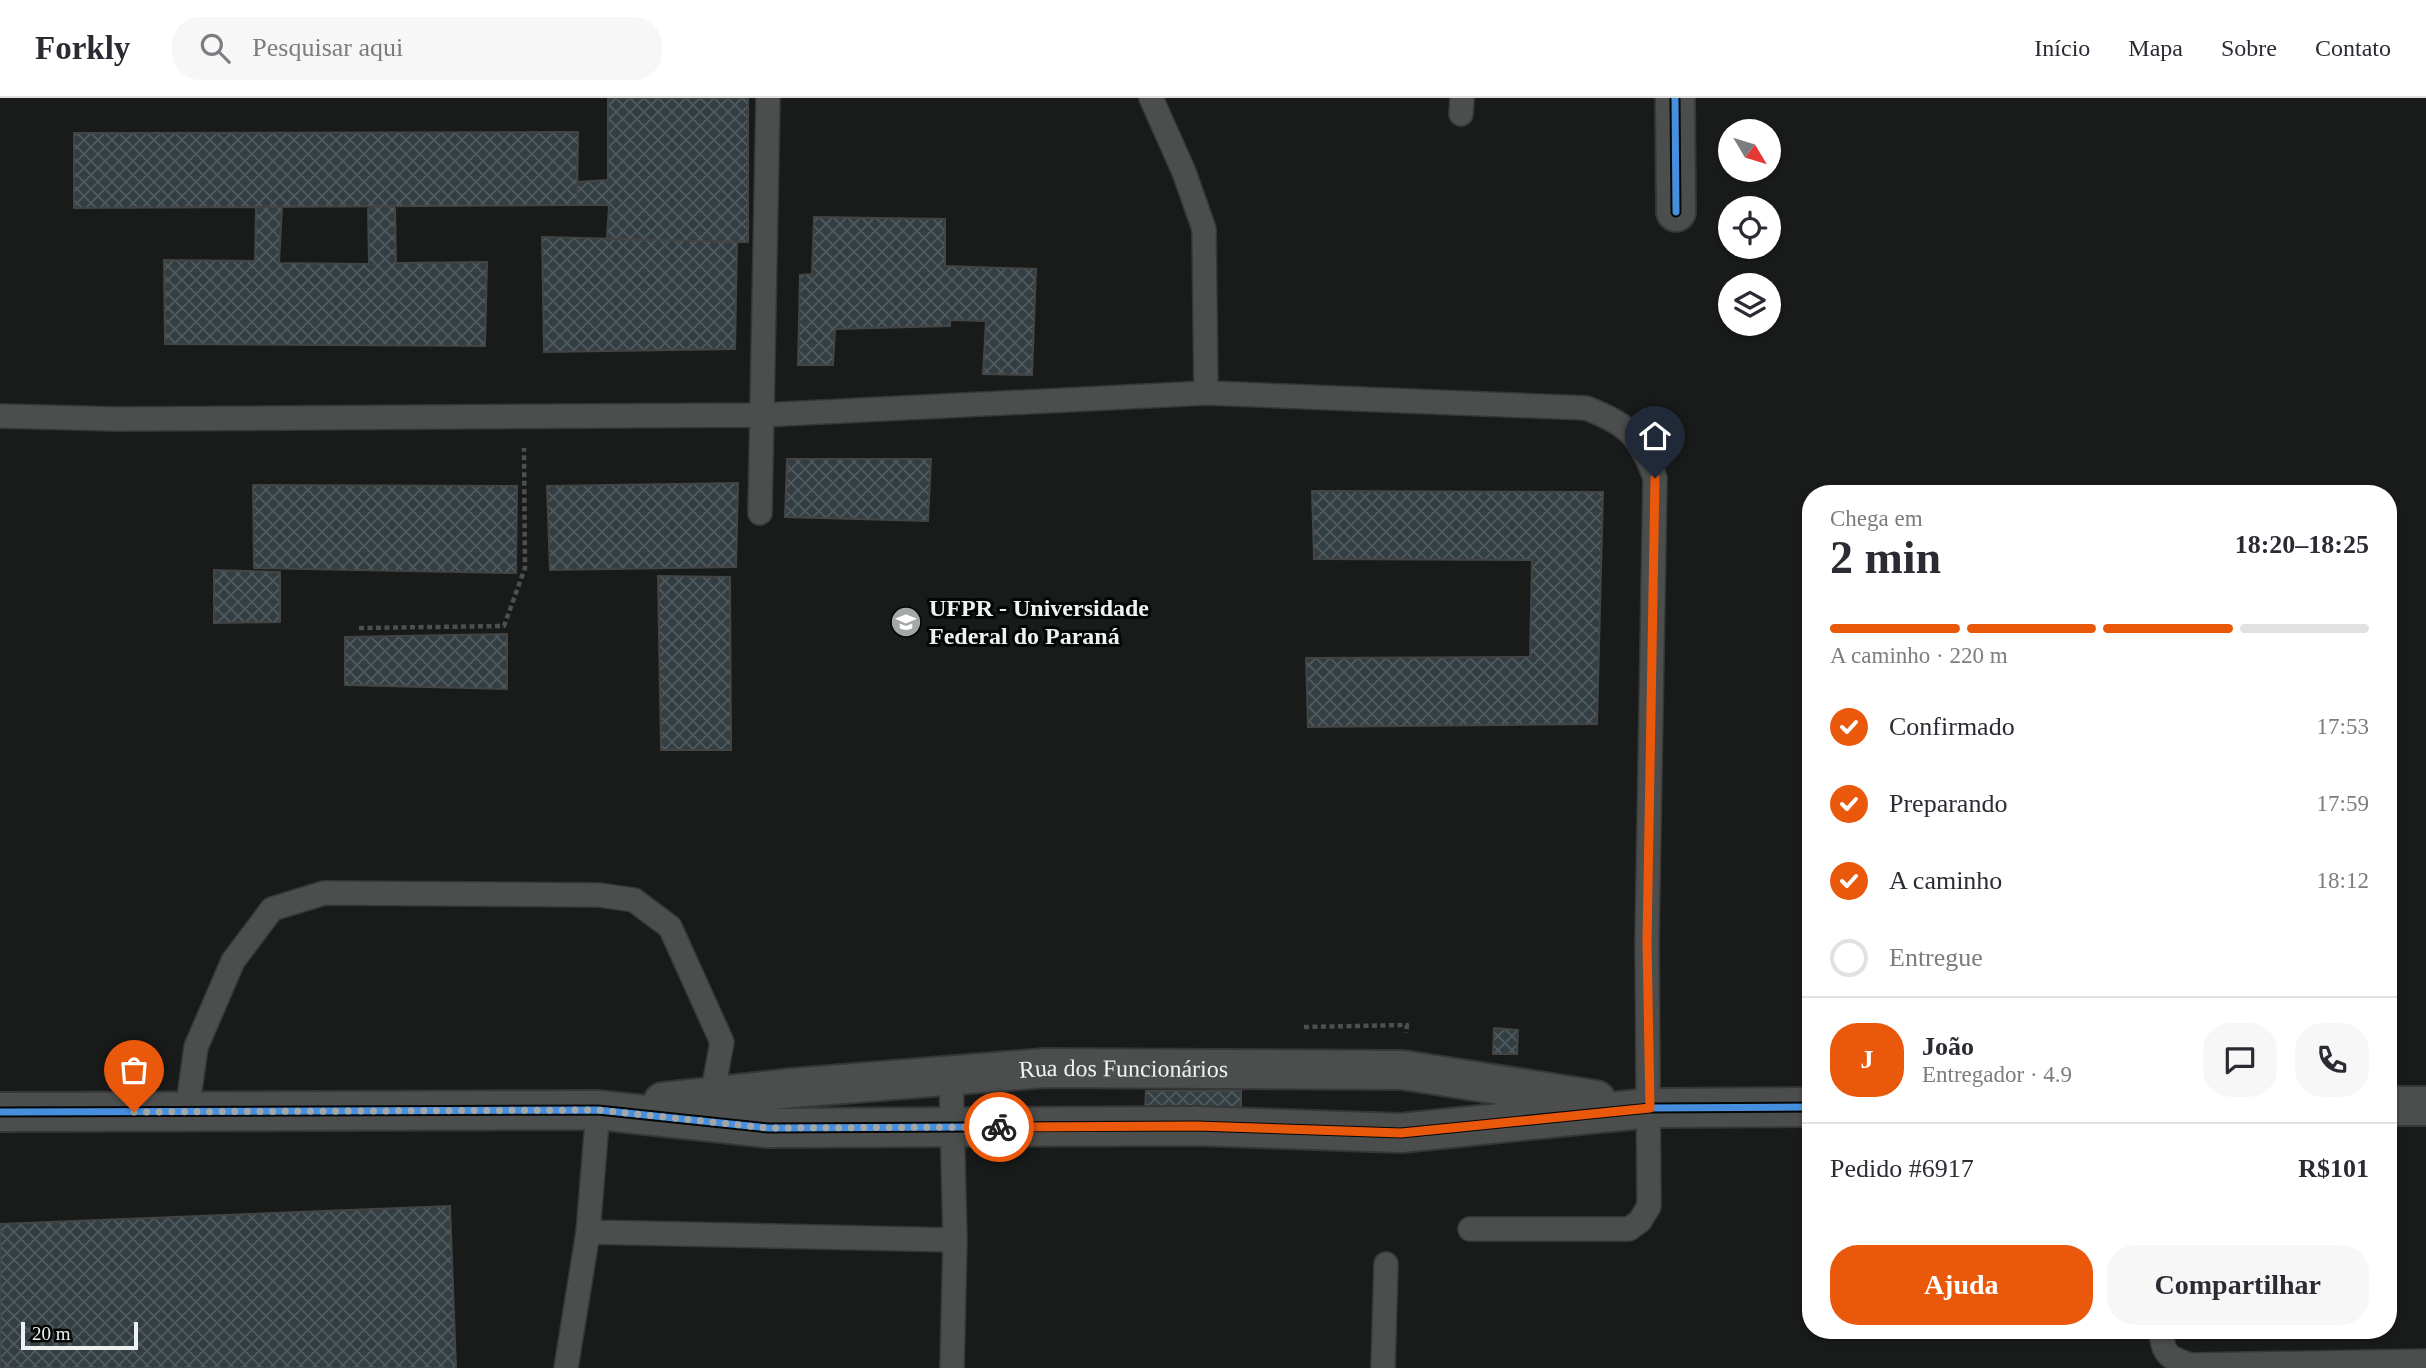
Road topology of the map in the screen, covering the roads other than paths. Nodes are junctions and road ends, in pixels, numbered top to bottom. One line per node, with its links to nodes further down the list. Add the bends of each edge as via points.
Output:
1 (768, 98): 6 (lane)
2 (1151, 98): 5 (lane, via 1204,229)
3 (1675, 98): 4 (street)
4 (1676, 212)
5 (1206, 393): 6 (lane); 14 (lane, via 1586,408 1612,418 1632,433 1647,457 1655,478 1647,942)
6 (762, 415): 7 (lane); 8 (lane)
7 (0, 416)
8 (760, 513)
9 (951, 1075): 10 (street, Rua dos Funcionários); 14 (street, Rua dos Funcionários, via 1045,1068 1403,1070); 18 (lane)
10 (712, 1096): 15 (street, Rua dos Funcionários); 16 (lane, via 722,1042 670,927 634,900 599,895 324,892 272,909 233,961 196,1047)
11 (2397, 1106): 12 (street)
12 (2426, 1106)
13 (1802, 1107): 14 (street, Rua dos Funcionários)
14 (1650, 1108): 18 (street, Rua dos Funcionários, via 1401,1133 1197,1126); 19 (lane, via 1649,1206 1629,1229)
15 (598, 1110): 16 (street, Rua dos Funcionários); 18 (street, Rua dos Funcionários, via 768,1128); 20 (lane)
16 (187, 1111): 17 (street, Rua dos Funcionários)
17 (0, 1112)
18 (953, 1128): 21 (lane)
19 (1471, 1229)
20 (588, 1232): 21 (lane); 25 (lane)
21 (955, 1240): 26 (lane)
22 (1386, 1264): 27 (lane)
23 (2162, 1339): 24 (lane, via 2173,1360 2191,1365)
24 (2426, 1361)
25 (566, 1368)
26 (952, 1368)
27 (1383, 1368)

